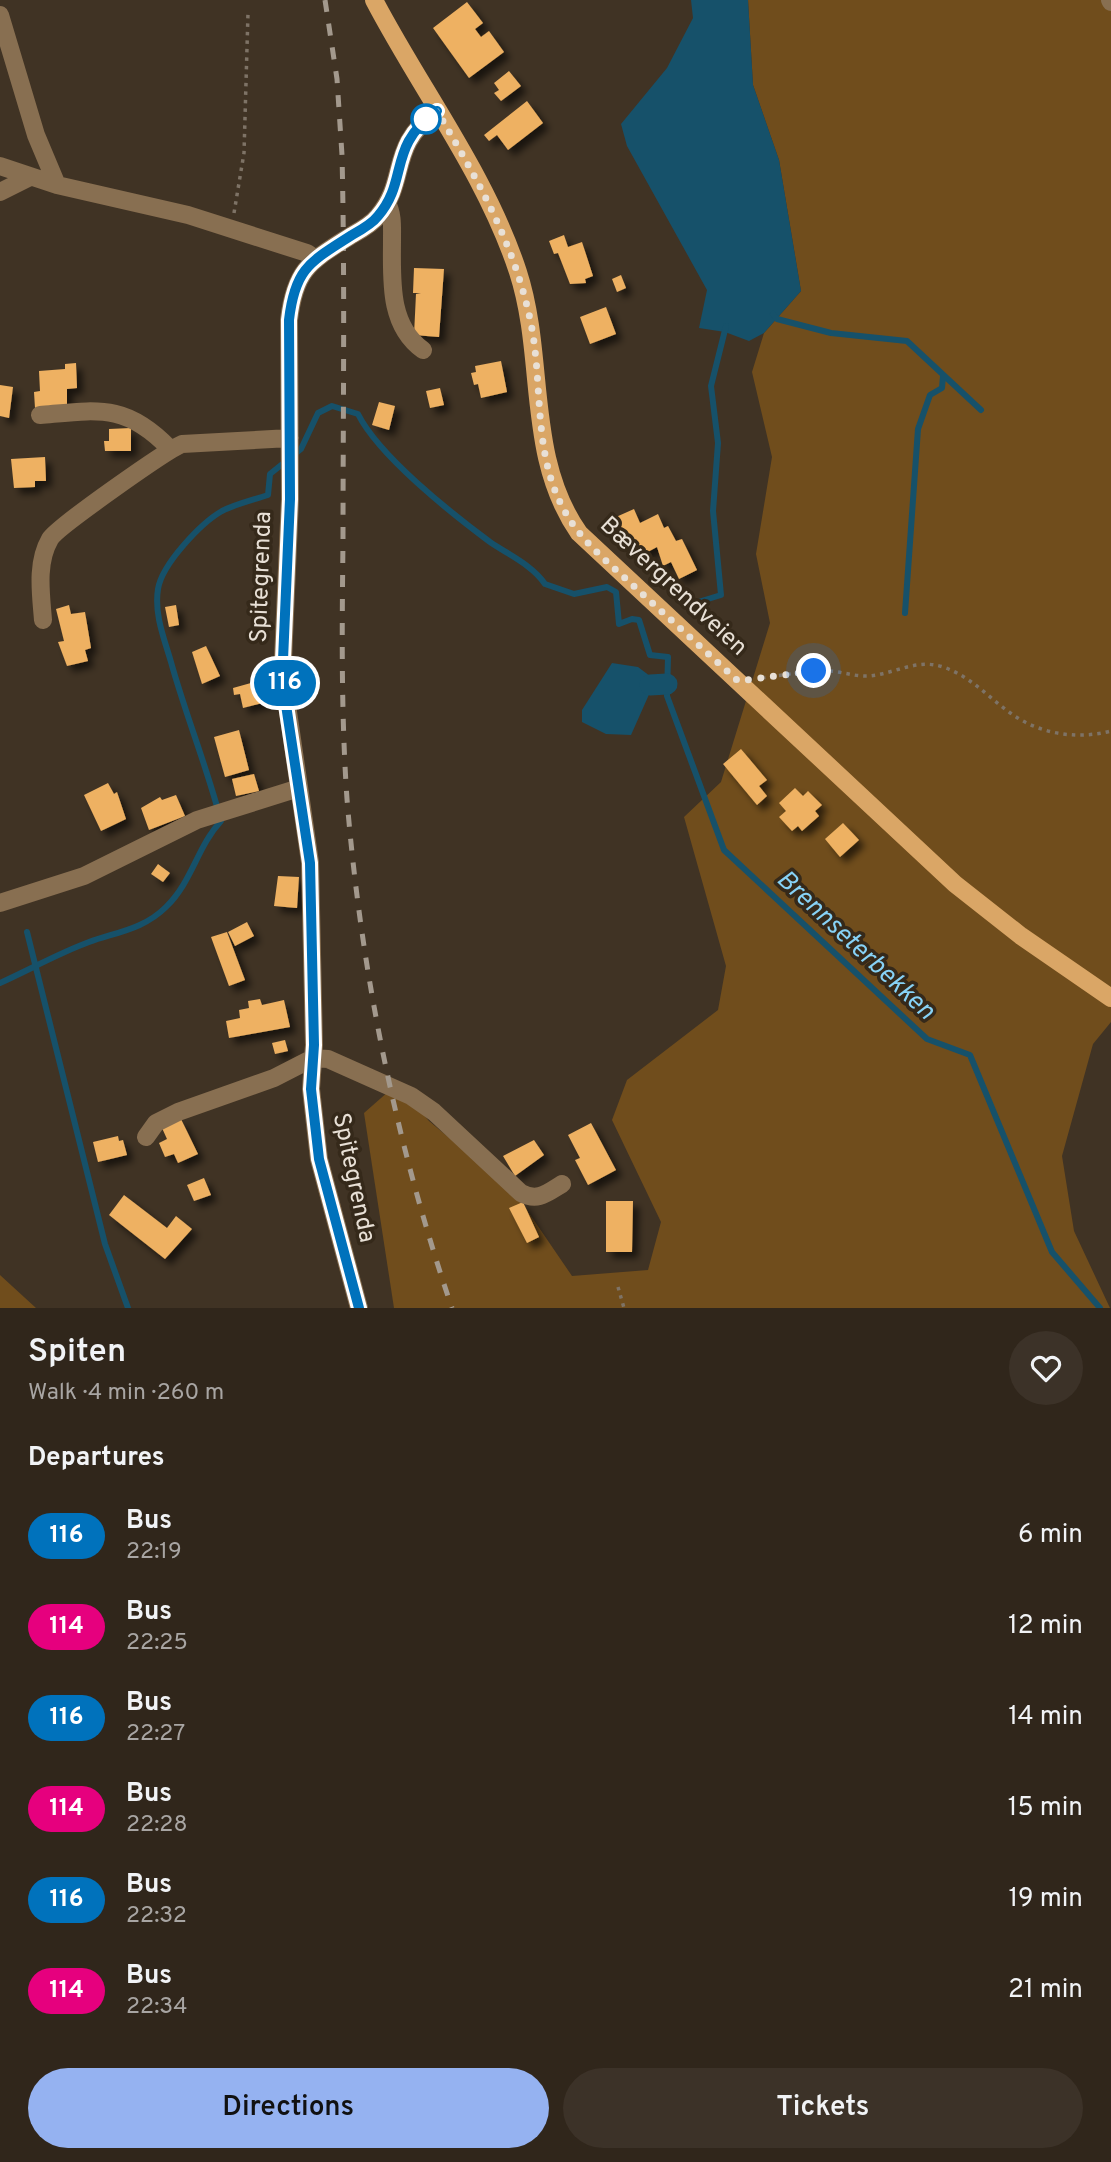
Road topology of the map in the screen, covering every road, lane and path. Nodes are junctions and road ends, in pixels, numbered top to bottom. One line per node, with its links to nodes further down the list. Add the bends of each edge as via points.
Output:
1 (374, 0): 4 (main road, Bævergrendveien)
2 (248, 13): 10 (path, via 244,153)
3 (0, 15): 7 (street, via 36,135)
4 (437, 111): 9 (street, Spitegrenda, via 409,136); 17 (main road, Bævergrendveien, via 496,214 518,273 531,328 542,442 548,471 567,515 597,553)
5 (0, 166): 6 (street)
6 (28, 178): 7 (street); 8 (street)
7 (57, 185): 10 (street)
8 (0, 192)
9 (387, 203): 11 (street, Spitegrenda, via 366,227); 12 (street, via 397,315 406,334)
10 (231, 229): 11 (street)
11 (316, 259): 14 (street, Spitegrenda, via 301,273 291,304)
12 (423, 350)
13 (40, 415): 15 (street, via 107,410 138,423)
14 (290, 438): 15 (street, via 192,442); 19 (street, Spitegrenda, via 283,660)
15 (170, 449): 16 (street, via 83,509 50,539 40,582)
16 (43, 620)
17 (738, 681): 18 (path, via 814,671 877,675 928,664 976,683 1037,730 1077,736); 21 (main road, Bævergrendveien, via 979,904)
18 (1111, 732)
19 (299, 788): 20 (street, via 197,820 84,876); 22 (street, Spitegrenda, via 313,907)
20 (0, 903)
21 (1111, 998)
22 (313, 1058): 23 (street, via 274,1078 178,1111 156,1123); 24 (street, via 328,1059 411,1097 446,1121 521,1193 540,1197); 26 (street, Spitegrenda, via 311,1089 319,1159)
23 (146, 1138)
24 (562, 1184)
25 (618, 1287): 27 (path)
26 (359, 1308)
27 (624, 1308)

